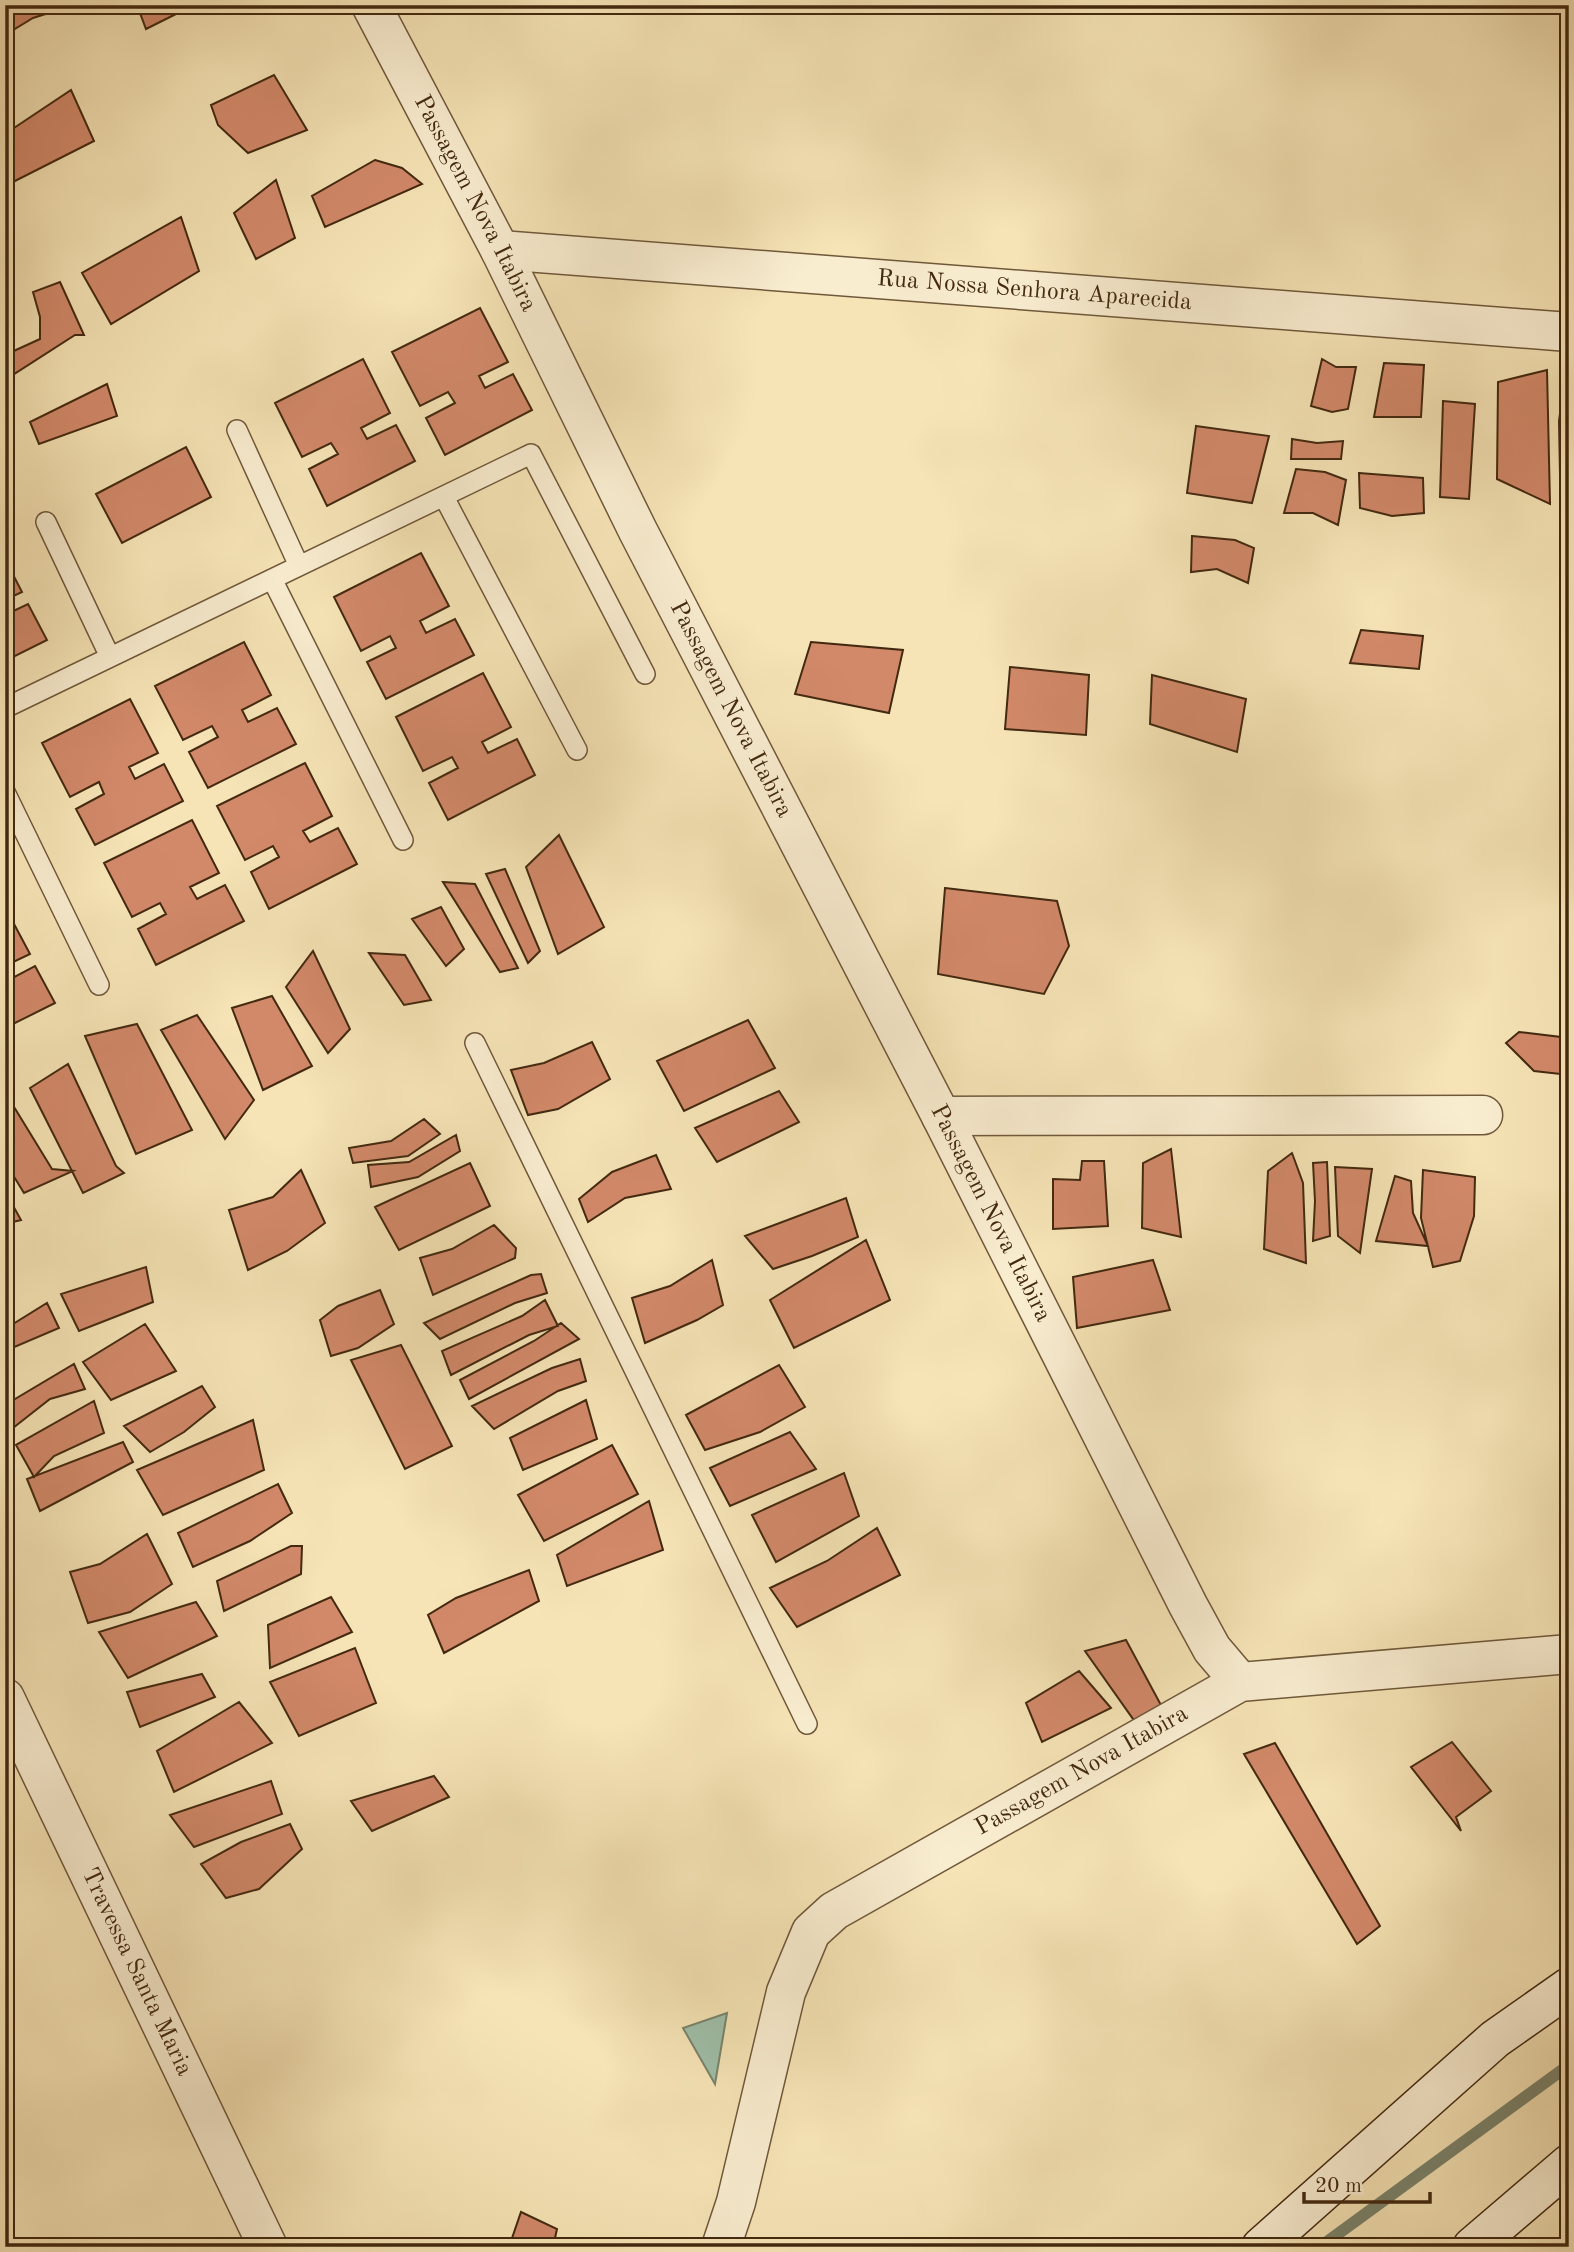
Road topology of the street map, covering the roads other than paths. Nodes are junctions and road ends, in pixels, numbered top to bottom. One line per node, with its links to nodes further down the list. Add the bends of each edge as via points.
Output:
1 (371, 5): 2 (street, Passagem Nova Itabira)
2 (500, 250): 3 (street, Rua Nossa Senhora Aparecida); 18 (street, Passagem Nova Itabira, via 638,531)
3 (1569, 331)
4 (237, 430): 7 (lane)
5 (444, 497): 7 (lane); 10 (lane, via 531,454); 12 (lane)
6 (46, 522): 9 (lane)
7 (299, 566): 8 (lane)
8 (272, 579): 9 (lane); 14 (lane)
9 (110, 657): 11 (lane)
10 (645, 674)
11 (5, 708)
12 (577, 750)
13 (5, 792): 15 (lane)
14 (403, 840)
15 (99, 985)
16 (475, 1043): 22 (lane)
17 (1483, 1115): 18 (street)
18 (941, 1116): 20 (street, Passagem Nova Itabira, via 1188,1605 1212,1649)
19 (1569, 1654): 20 (street)
20 (1240, 1682): 26 (street, Passagem Nova Itabira, via 834,1911 811,1932 786,1992)
21 (5, 1698): 25 (street, Travessa Santa Maria)
22 (807, 1724)
23 (1569, 1987): 27 (street, via 1495,2039)
24 (1569, 2164): 28 (street)
25 (268, 2247)
26 (722, 2247)
27 (1261, 2247)
28 (1472, 2247)

